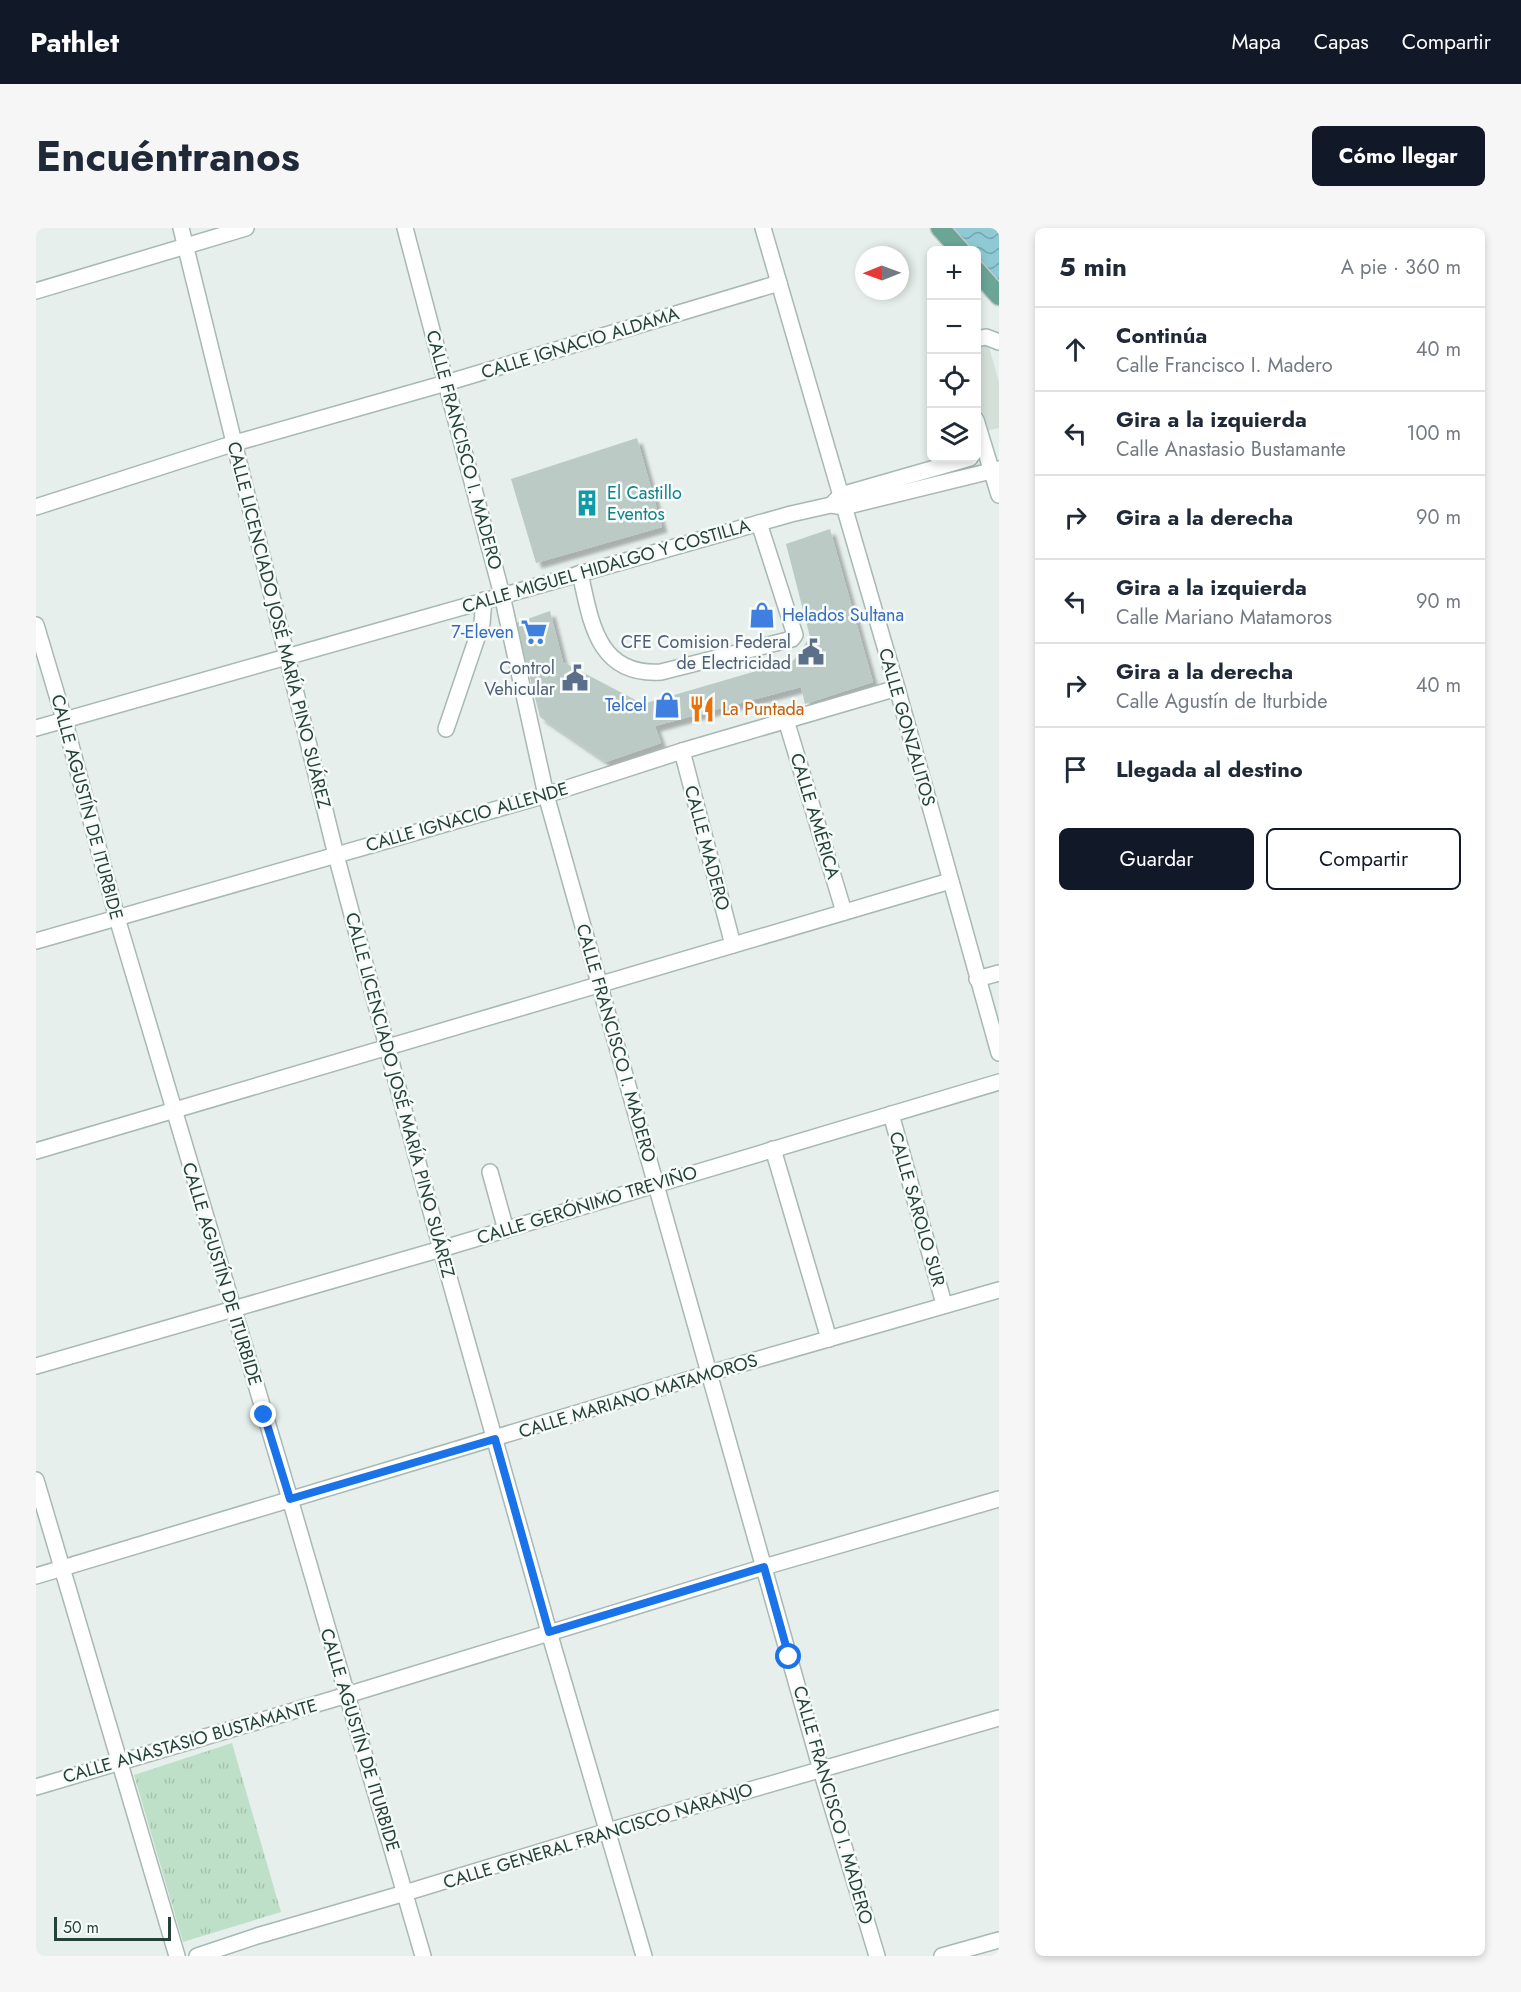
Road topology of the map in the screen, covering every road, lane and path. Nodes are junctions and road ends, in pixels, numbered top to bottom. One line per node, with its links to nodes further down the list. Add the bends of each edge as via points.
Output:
1 (181, 228): 6 (street, CALLE LICENCIADO JOSÉ MARÍA PINO SUÁREZ)
2 (246, 228): 6 (street)
3 (405, 228): 14 (street, CALLE FRANCISCO I. MADERO)
4 (763, 228): 9 (street, CALLE GONZALITOS)
5 (940, 228): 7 (main road)
6 (186, 246): 10 (street); 16 (street, CALLE LICENCIADO JOSÉ MARÍA PINO SUÁREZ)
7 (956, 246)
8 (981, 276): 11 (main road)
9 (779, 283): 14 (street, CALLE IGNACIO ALDAMA); 21 (street, CALLE GONZALITOS)
10 (36, 291)
11 (999, 296)
12 (981, 338): 13 (street)
13 (999, 342)
14 (446, 382): 16 (street, CALLE IGNACIO ALDAMA); 25 (street, CALLE FRANCISCO I. MADERO)
15 (981, 435): 17 (street)
16 (235, 443): 22 (street, CALLE IGNACIO ALDAMA); 28 (street, CALLE LICENCIADO JOSÉ MARÍA PINO SUÁREZ)
17 (987, 452): 19 (street)
18 (958, 462): 21 (street)
19 (996, 470): 20 (street); 21 (street)
20 (999, 495)
21 (838, 502): 23 (street, CALLE MIGUEL HIDALGO Y COSTILLA); 29 (street, CALLE GONZALITOS)
22 (36, 507)
23 (759, 523): 24 (street, CALLE MIGUEL HIDALGO Y COSTILLA); 24 (street, via 795,635 792,639 661,672 639,671 618,662 598,641)
24 (580, 573): 25 (street, CALLE MIGUEL HIDALGO Y COSTILLA)
25 (502, 595): 26 (street, CALLE MIGUEL HIDALGO Y COSTILLA); 35 (street, CALLE FRANCISCO I. MADERO)
26 (483, 600): 28 (street, CALLE MIGUEL HIDALGO Y COSTILLA); 33 (street, via 481,629)
27 (36, 625): 30 (street, CALLE AGUSTÍN DE ITURBIDE)
28 (287, 655): 30 (street, CALLE MIGUEL HIDALGO Y COSTILLA); 36 (street, CALLE LICENCIADO JOSÉ MARÍA PINO SUÁREZ)
29 (897, 688): 31 (street, CALLE IGNACIO ALLENDE); 37 (street, CALLE GONZALITOS)
30 (64, 719): 32 (street, CALLE MIGUEL HIDALGO Y COSTILLA); 39 (street, CALLE AGUSTÍN DE ITURBIDE)
31 (786, 720): 34 (street, CALLE IGNACIO ALLENDE); 38 (street, CALLE AMÉRICA)
32 (36, 728)
33 (446, 729)
34 (682, 751): 35 (street, CALLE IGNACIO ALLENDE); 41 (street, CALLE MADERO)
35 (546, 795): 36 (street, CALLE IGNACIO ALLENDE); 44 (street, CALLE FRANCISCO I. MADERO)
36 (336, 855): 39 (street, CALLE IGNACIO ALLENDE); 45 (street, CALLE LICENCIADO JOSÉ MARÍA PINO SUÁREZ)
37 (950, 881): 38 (street); 43 (street, CALLE GONZALITOS)
38 (844, 912): 41 (street)
39 (117, 918): 40 (street, CALLE IGNACIO ALLENDE); 48 (street, CALLE AGUSTÍN DE ITURBIDE)
40 (36, 941)
41 (733, 945): 44 (street)
42 (999, 973): 43 (street)
43 (977, 980): 46 (street, CALLE GONZALITOS)
44 (600, 985): 45 (street); 53 (street, CALLE FRANCISCO I. MADERO)
45 (388, 1048): 48 (street); 55 (street, CALLE LICENCIADO JOSÉ MARÍA PINO SUÁREZ)
46 (999, 1053)
47 (999, 1082): 49 (street, CALLE GERÓNIMO TREVIÑO)
48 (173, 1110): 51 (street); 58 (street, CALLE AGUSTÍN DE ITURBIDE)
49 (891, 1114): 50 (street, CALLE GERÓNIMO TREVIÑO); 57 (street, CALLE SAROLO SUR)
50 (773, 1149): 53 (street, CALLE GERÓNIMO TREVIÑO); 59 (street)
51 (36, 1151)
52 (490, 1172): 54 (street)
53 (656, 1185): 54 (street, CALLE GERÓNIMO TREVIÑO); 61 (street, CALLE FRANCISCO I. MADERO)
54 (506, 1230): 55 (street, CALLE GERÓNIMO TREVIÑO)
55 (441, 1249): 58 (street, CALLE GERÓNIMO TREVIÑO); 62 (street, CALLE LICENCIADO JOSÉ MARÍA PINO SUÁREZ)
56 (999, 1290): 57 (street, CALLE MARIANO MATAMOROS)
57 (944, 1304): 59 (street, CALLE MARIANO MATAMOROS)
58 (233, 1309): 60 (street, CALLE GERÓNIMO TREVIÑO); 64 (street, CALLE AGUSTÍN DE ITURBIDE)
59 (829, 1339): 61 (street, CALLE MARIANO MATAMOROS)
60 (36, 1365)
61 (710, 1373): 62 (street, CALLE MARIANO MATAMOROS); 66 (street, CALLE FRANCISCO I. MADERO)
62 (495, 1439): 64 (street, CALLE MARIANO MATAMOROS); 69 (street, CALLE LICENCIADO JOSÉ MARÍA PINO SUÁREZ)
63 (36, 1480): 67 (street)
64 (290, 1499): 67 (street, CALLE MARIANO MATAMOROS); 70 (street, CALLE AGUSTÍN DE ITURBIDE)
65 (999, 1499): 66 (street, CALLE ANASTASIO BUSTAMANTE)
66 (764, 1567): 69 (street, CALLE ANASTASIO BUSTAMANTE); 73 (street, CALLE FRANCISCO I. MADERO)
67 (61, 1568): 68 (street, CALLE MARIANO MATAMOROS); 72 (street)
68 (36, 1576)
69 (549, 1632): 70 (street, CALLE ANASTASIO BUSTAMANTE); 75 (street, CALLE LICENCIADO JOSÉ MARÍA PINO SUÁREZ)
70 (347, 1695): 72 (street, CALLE ANASTASIO BUSTAMANTE); 76 (street, CALLE AGUSTÍN DE ITURBIDE)
71 (999, 1718): 73 (street, CALLE GENERAL FRANCISCO NARANJO)
72 (119, 1761): 74 (street, CALLE ANASTASIO BUSTAMANTE); 78 (street)
73 (821, 1770): 75 (street, CALLE GENERAL FRANCISCO NARANJO); 82 (street, CALLE FRANCISCO I. MADERO)
74 (36, 1787)
75 (608, 1831): 76 (street, CALLE GENERAL FRANCISCO NARANJO); 81 (street, CALLE LICENCIADO JOSÉ MARÍA PINO SUÁREZ)
76 (405, 1893): 79 (street, CALLE GENERAL FRANCISCO NARANJO); 80 (street, CALLE AGUSTÍN DE ITURBIDE)
77 (999, 1940): 83 (street)
78 (177, 1956)
79 (198, 1956)
80 (423, 1956)
81 (644, 1956)
82 (877, 1956)
83 (942, 1956)

